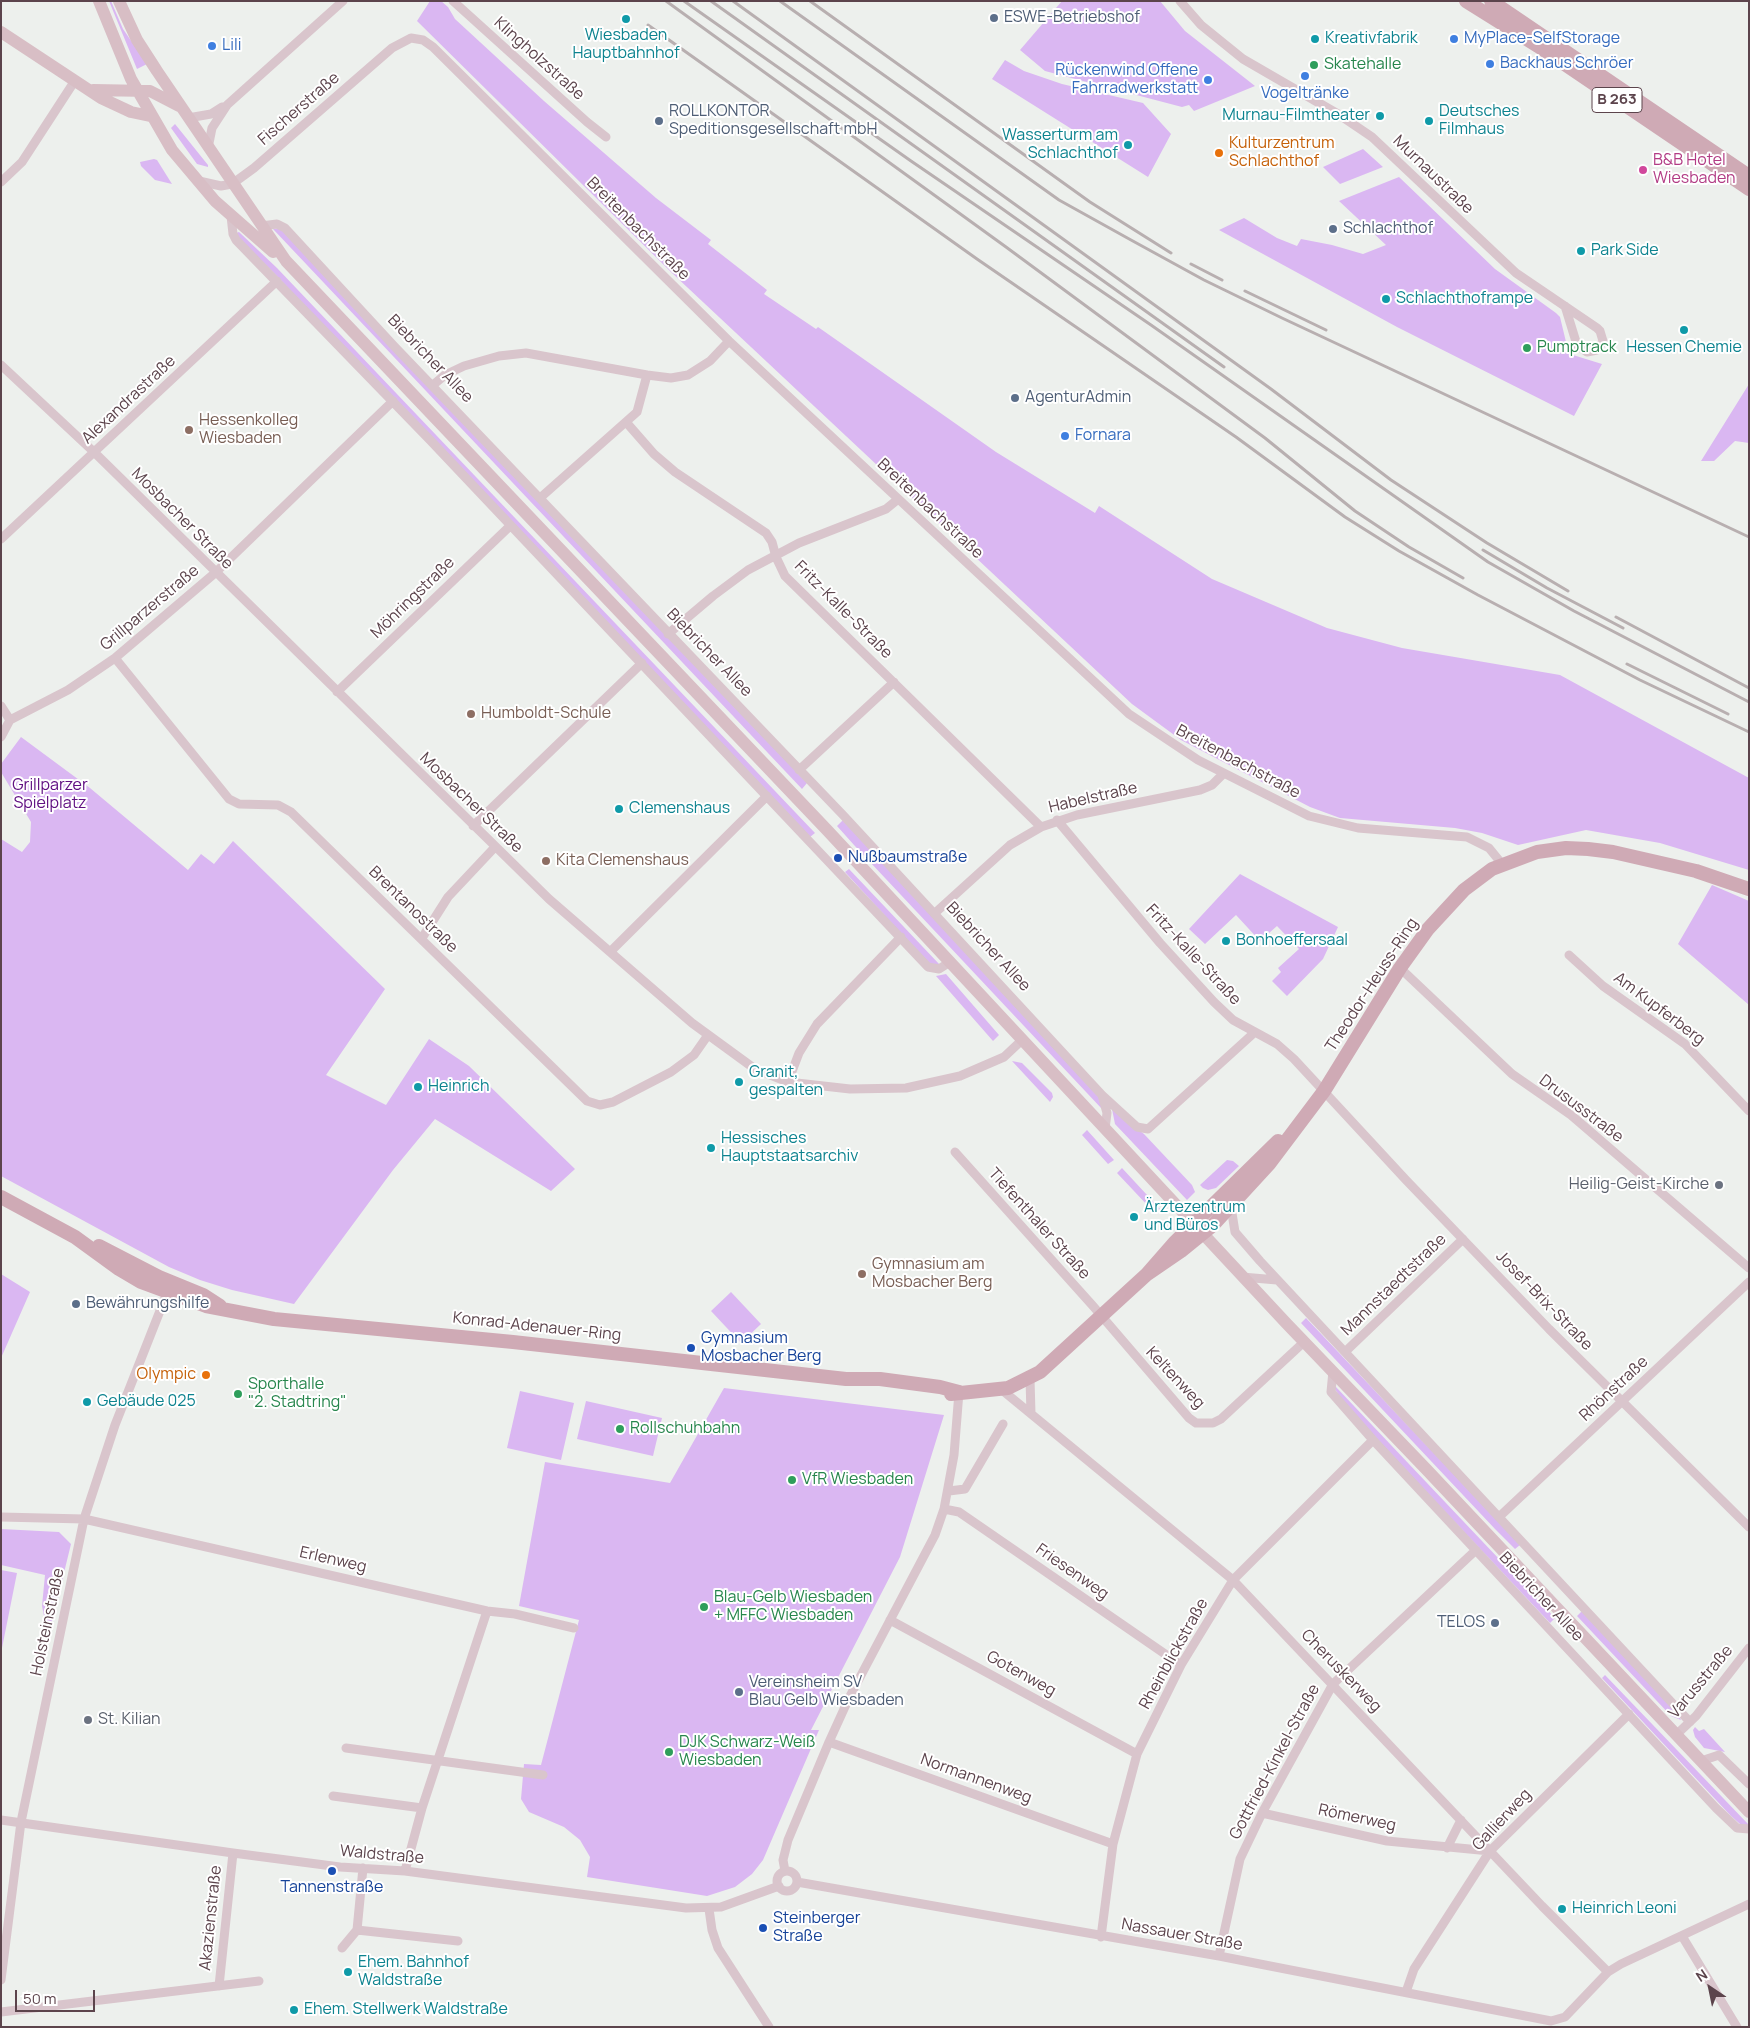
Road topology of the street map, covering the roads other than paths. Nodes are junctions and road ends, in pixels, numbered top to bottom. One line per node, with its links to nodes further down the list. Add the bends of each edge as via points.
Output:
1 (99, 1): 11 (main road, Biebricher Allee)
2 (119, 1): 13 (main road, Biebricher Allee, via 137,40)
3 (343, 1): 12 (street)
4 (452, 1): 15 (street, Klingholzstraße)
5 (1180, 1): 26 (street, Murnaustraße, via 1201,25 1243,59 1372,137 1502,262)
6 (1466, 1): 7 (main road)
7 (1488, 7): 17 (main road, B 263, via 1535,31); 21 (main road, B 263)
8 (1, 32): 10 (main road)
9 (416, 38): 20 (street, Fischerstraße, via 402,41 392,48); 27 (street, Breitenbachstraße, via 433,47)
10 (80, 85): 11 (main road, via 105,92); 14 (main road, via 121,108); 19 (street, via 22,162)
11 (138, 90): 13 (main road, via 156,93); 14 (main road, Biebricher Allee)
12 (227, 104): 13 (street, via 211,114); 16 (street, via 212,128)
13 (181, 110): 14 (main road, via 155,102); 16 (main road, Biebricher Allee)
14 (150, 116): 18 (main road, Biebricher Allee)
15 (606, 137)
16 (208, 149): 20 (main road, Biebricher Allee)
17 (1749, 176)
18 (196, 180): 20 (street, via 221,186); 22 (main road, Biebricher Allee)
19 (1, 182)
20 (232, 184): 23 (main road, Biebricher Allee)
21 (1749, 189)
22 (231, 216): 24 (main road, Biebricher Allee); 25 (street, via 234,237)
23 (261, 226): 24 (main road, Biebricher Allee); 30 (street, Biebricher Allee, via 277,224 285,228)
24 (286, 261): 62 (main road, Biebricher Allee)
25 (277, 281): 31 (street); 33 (street, Alexandrastraße)
26 (1565, 306): 26 (street, Murnaustraße, via 1600,330 1603,341 1597,350 1587,352 1577,345)
27 (729, 341): 29 (street, via 710,361 688,375 671,378); 35 (street, Breitenbachstraße)
28 (1, 366): 33 (street, Mosbacher Straße)
29 (647, 375): 30 (street, via 526,353 499,356 464,366 445,375); 32 (street, via 639,409)
30 (434, 385): 34 (street, Biebricher Allee)
31 (393, 401): 36 (street); 39 (street, Grillparzerstraße)
32 (626, 422): 34 (street); 38 (street, Fritz-Kalle-Straße, via 675,472 766,533)
33 (95, 453): 37 (street, Alexandrastraße); 39 (street, Mosbacher Straße)
34 (540, 498): 40 (street, Biebricher Allee)
35 (897, 500): 38 (street, via 886,509 799,543); 49 (street, Breitenbachstraße, via 1129,714 1178,749)
36 (510, 526): 42 (street); 44 (street, Möhringstraße)
37 (1, 539)
38 (776, 556): 40 (street, via 731,582); 43 (street, Fritz-Kalle-Straße, via 785,576)
39 (215, 573): 41 (street, Grillparzerstraße); 44 (street, Mosbacher Straße)
40 (668, 634): 48 (street, Biebricher Allee)
41 (115, 658): 46 (street, Grillparzerstraße, via 68,690); 59 (street, Brentanostraße, via 229,799 239,804 278,805 287,809)
42 (642, 663): 50 (street); 52 (street)
43 (894, 682): 48 (street); 53 (street, Fritz-Kalle-Straße)
44 (337, 692): 52 (street, Mosbacher Straße)
45 (1, 706): 46 (street)
46 (10, 720): 47 (street)
47 (1, 737)
48 (799, 770): 57 (street, Biebricher Allee)
49 (1223, 774): 51 (street, Habelstraße, via 1212,785 1200,790); 55 (street, Breitenbachstraße, via 1321,820 1384,832 1467,837 1489,848)
50 (767, 796): 58 (street); 60 (street)
51 (1057, 820): 53 (street, Habelstraße); 64 (street, Fritz-Kalle-Straße, via 1214,1002 1233,1020)
52 (473, 826): 54 (street, Mosbacher Straße)
53 (1041, 826): 57 (street, Habelstraße, via 1010,845)
54 (495, 847): 59 (street, via 448,896); 60 (street, Mosbacher Straße)
55 (1502, 864): 56 (main road, Theodor-Heuss-Ring, via 1550,849 1588,849 1696,871); 63 (main road, Theodor-Heuss-Ring, via 1477,879 1453,901)
56 (1749, 889)
57 (935, 913): 69 (street, Biebricher Allee)
58 (901, 937): 62 (street, via 928,967 938,970); 67 (street, via 816,1024 799,1053)
59 (422, 938): 65 (street, Brentanostraße, via 582,1098 594,1104 613,1102 671,1072 694,1055)
60 (610, 952): 65 (street, Mosbacher Straße)
61 (1569, 955): 71 (street, Am Kupferberg, via 1603,986 1685,1044)
62 (950, 962): 66 (main road, Biebricher Allee)
63 (1400, 968): 68 (main road, Theodor-Heuss-Ring); 78 (street, Drususstraße, via 1512,1074 1571,1115)
64 (1255, 1032): 68 (street, Fritz-Kalle-Straße, via 1286,1051); 69 (street, Biebricher Allee, via 1148,1129 1137,1127)
65 (708, 1035): 67 (street, Mosbacher Straße, via 755,1069)
66 (1021, 1041): 67 (street, Mosbacher Straße, via 1004,1057 969,1072 906,1088 850,1089); 72 (main road, Biebricher Allee)
67 (788, 1082)
68 (1324, 1091): 70 (main road, Theodor-Heuss-Ring); 77 (street, Josef-Brix-Straße)
69 (1102, 1095): 72 (street, via 1107,1113)
70 (1314, 1105): 75 (main road, Theodor-Heuss-Ring); 76 (main road, Theodor-Heuss-Ring)
71 (1749, 1111)
72 (1105, 1129): 76 (main road, Biebricher Allee)
73 (955, 1152): 83 (street, Tiefenthaler Straße)
74 (1, 1197): 82 (main road, Konrad-Adenauer-Ring, via 75,1237 119,1270)
75 (1231, 1207): 76 (main road, Theodor-Heuss-Ring); 80 (street, Biebricher Allee, via 1235,1232)
76 (1198, 1229): 79 (main road, Biebricher Allee); 83 (main road, Konrad-Adenauer-Ring)
77 (1463, 1239): 85 (street, Mannstaedtstraße); 90 (street, Josef-Brix-Straße)
78 (1749, 1268)
79 (1242, 1276): 80 (street); 84 (main road, Biebricher Allee)
80 (1278, 1280): 85 (street, Biebricher Allee)
81 (1749, 1282): 90 (street, Rhönstraße)
82 (169, 1288): 89 (main road, Konrad-Adenauer-Ring, via 191,1302 297,1322 846,1379 863,1385 934,1395); 98 (street, Holsteinstraße, via 115,1425)
83 (1101, 1316): 84 (street, Keltenweg, via 1189,1418 1204,1425 1220,1419); 87 (main road, Konrad-Adenauer-Ring)
84 (1304, 1342): 86 (main road, Biebricher Allee)
85 (1346, 1351): 97 (street, Biebricher Allee)
86 (1333, 1371): 93 (street, Biebricher Allee, via 1331,1392); 110 (main road, Biebricher Allee)
87 (1030, 1379): 88 (main road, Konrad-Adenauer-Ring); 91 (street)
88 (1002, 1390): 89 (main road, Konrad-Adenauer-Ring); 91 (street, Cheruskerweg)
89 (958, 1392): 94 (street)
90 (1624, 1401): 97 (street, Rhönstraße); 99 (street, Josef-Brix-Straße)
91 (1031, 1414): 101 (street, Cheruskerweg)
92 (1003, 1424): 94 (street, via 965,1489)
93 (1373, 1440): 100 (street, Biebricher Allee); 101 (street, Rheinblickstraße)
94 (949, 1492): 95 (street)
95 (944, 1509): 103 (street, via 931,1542); 106 (street, Friesenweg, via 959,1512)
96 (1, 1517): 98 (street, Erlenweg)
97 (1499, 1517): 109 (street, Biebricher Allee)
98 (84, 1519): 102 (street, Erlenweg); 124 (street, Holsteinstraße)
99 (1749, 1527)
100 (1476, 1550): 107 (street, Gottfried-Kinkel-Straße); 108 (street, Biebricher Allee)
101 (1233, 1580): 106 (street, Rheinblickstraße); 107 (street, Cheruskerweg)
102 (487, 1610): 104 (street, Erlenweg); 114 (street)
103 (890, 1620): 111 (street); 113 (street, Gotenweg)
104 (574, 1628)
105 (1749, 1648): 109 (street, Varusstraße)
106 (1181, 1665): 113 (street, Rheinblickstraße)
107 (1334, 1684): 121 (street, Gottfried-Kinkel-Straße); 123 (street, Cheruskerweg)
108 (1629, 1714): 125 (street, Biebricher Allee, via 1716,1808 1737,1828); 128 (street, Gallierweg)
109 (1690, 1722): 110 (street, Varusstraße)
110 (1676, 1735): 115 (main road, Biebricher Allee)
111 (829, 1742): 126 (street, Normannenweg); 132 (street, via 788,1840 783,1860)
112 (346, 1748): 114 (street)
113 (1137, 1754): 126 (street, Rheinblickstraße)
114 (437, 1760): 116 (street); 119 (street)
115 (1701, 1761): 117 (street, via 1719,1755); 120 (main road, Biebricher Allee)
116 (543, 1775)
117 (1749, 1784)
118 (332, 1796): 119 (street)
119 (422, 1808): 131 (street)
120 (1749, 1812)
121 (1262, 1813): 127 (street, Römerweg, via 1387,1841); 142 (street, Gottfried-Kinkel-Straße, via 1240,1859)
122 (1, 1820): 124 (street, Waldstraße)
123 (1461, 1820): 127 (street); 128 (street, Cheruskerweg)
124 (22, 1822): 129 (street, Waldstraße); 144 (street, Holsteinstraße)
125 (1749, 1829)
126 (1113, 1844): 139 (street, Rheinblickstraße)
127 (1447, 1848): 128 (street, Römerweg)
128 (1490, 1851): 143 (street, Cheruskerweg); 147 (street, Gallierweg, via 1414,1969)
129 (233, 1853): 130 (street, Waldstraße); 146 (street, Akazienstraße)
130 (363, 1868): 131 (street, Waldstraße); 137 (street)
131 (405, 1871): 136 (street, Waldstraße)
132 (785, 1871): 133 (street, via 794,1874); 134 (street, via 778,1877)
133 (797, 1882): 134 (street, via 790,1890); 139 (street, Nassauer Straße)
134 (779, 1886): 136 (street, Waldstraße, via 769,1892)
135 (1749, 1904): 138 (street)
136 (709, 1909): 150 (street, via 718,1948)
137 (357, 1930): 140 (street); 141 (street)
138 (1682, 1936): 143 (street); 151 (street)
139 (1102, 1937): 142 (street, Nassauer Straße)
140 (458, 1941)
141 (342, 1948)
142 (1219, 1956): 147 (street, Nassauer Straße)
143 (1608, 1972): 149 (street, via 1565,2017)
144 (1, 1980)
145 (259, 1982): 146 (street)
146 (219, 1986): 148 (street)
147 (1406, 1992): 149 (street, Nassauer Straße)
148 (1, 2012)
149 (1550, 2024)
150 (769, 2027)
151 (1737, 2027)

